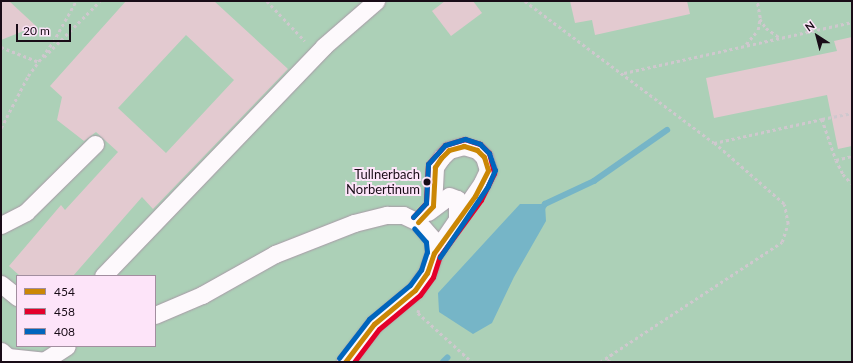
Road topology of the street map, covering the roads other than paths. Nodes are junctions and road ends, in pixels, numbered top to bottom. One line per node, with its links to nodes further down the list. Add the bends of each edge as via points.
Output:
1 (376, 1): 8 (street, via 324,46)
2 (95, 144): 6 (street, via 26,212)
3 (433, 206): 4 (street, via 448,196 457,199); 4 (street, via 435,167 441,158 449,150 464,146 477,150 484,157 488,170 475,196); 5 (street)
4 (457, 218): 7 (street)
5 (418, 222): 7 (street, via 433,239); 11 (street, via 403,215 387,215 354,224 275,254 202,295)
6 (1, 226)
7 (434, 253): 14 (street, via 427,273 414,290 374,324)
8 (104, 275)
9 (1, 284): 10 (street)
10 (16, 296)
11 (156, 315)
12 (65, 347): 13 (street, via 44,361 8,357)
13 (1, 351)
14 (345, 362)

